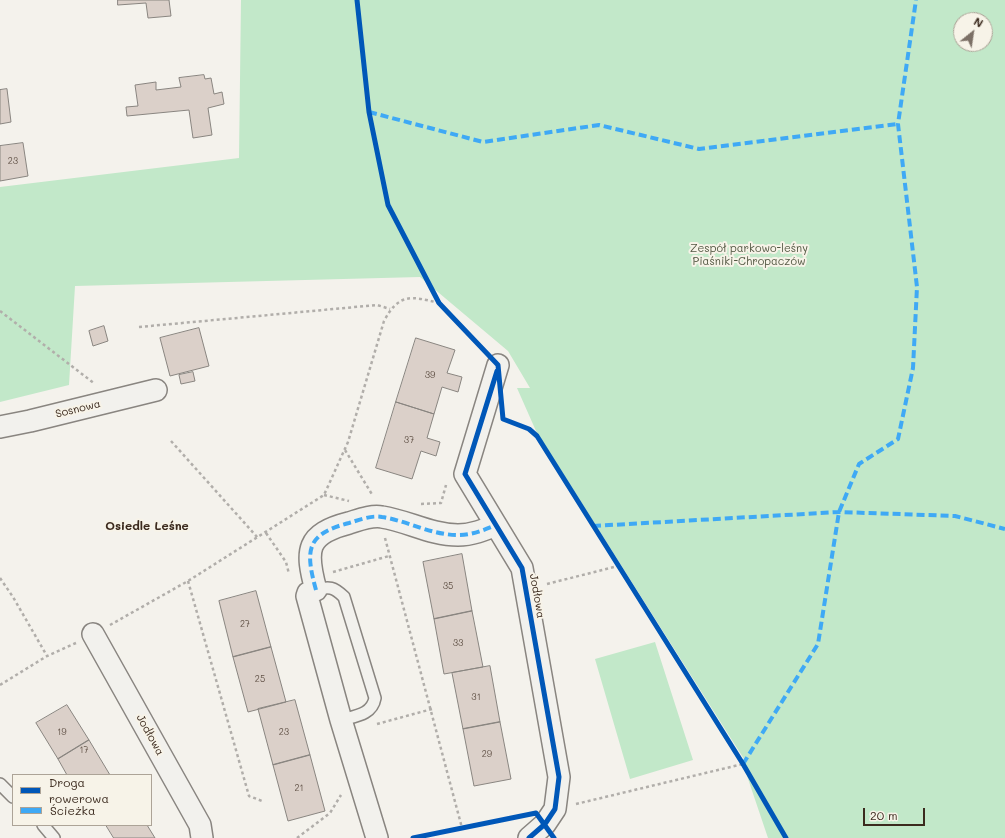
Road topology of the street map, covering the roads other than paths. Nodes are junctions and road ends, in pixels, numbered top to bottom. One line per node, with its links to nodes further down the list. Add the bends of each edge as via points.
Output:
1 (498, 365): 4 (street, Jodłowa, via 465,474)
2 (156, 390): 3 (street, Sosnowa)
3 (0, 426)
4 (496, 525): 5 (street, via 475,533 458,535 420,529 381,516 372,516 329,528 318,536 309,554); 14 (street, Jodłowa, via 522,568 559,777 555,809 545,824)
5 (316, 590): 7 (street, via 307,596); 7 (lane, via 328,586 336,588 344,597 375,698 369,711)
6 (93, 634): 12 (street, Jodłowa, via 200,825)
7 (341, 720): 13 (street)
8 (0, 784): 9 (lane)
9 (12, 796)
10 (44, 826): 11 (lane)
11 (54, 838)
12 (202, 838)
13 (377, 838)
14 (529, 838)

